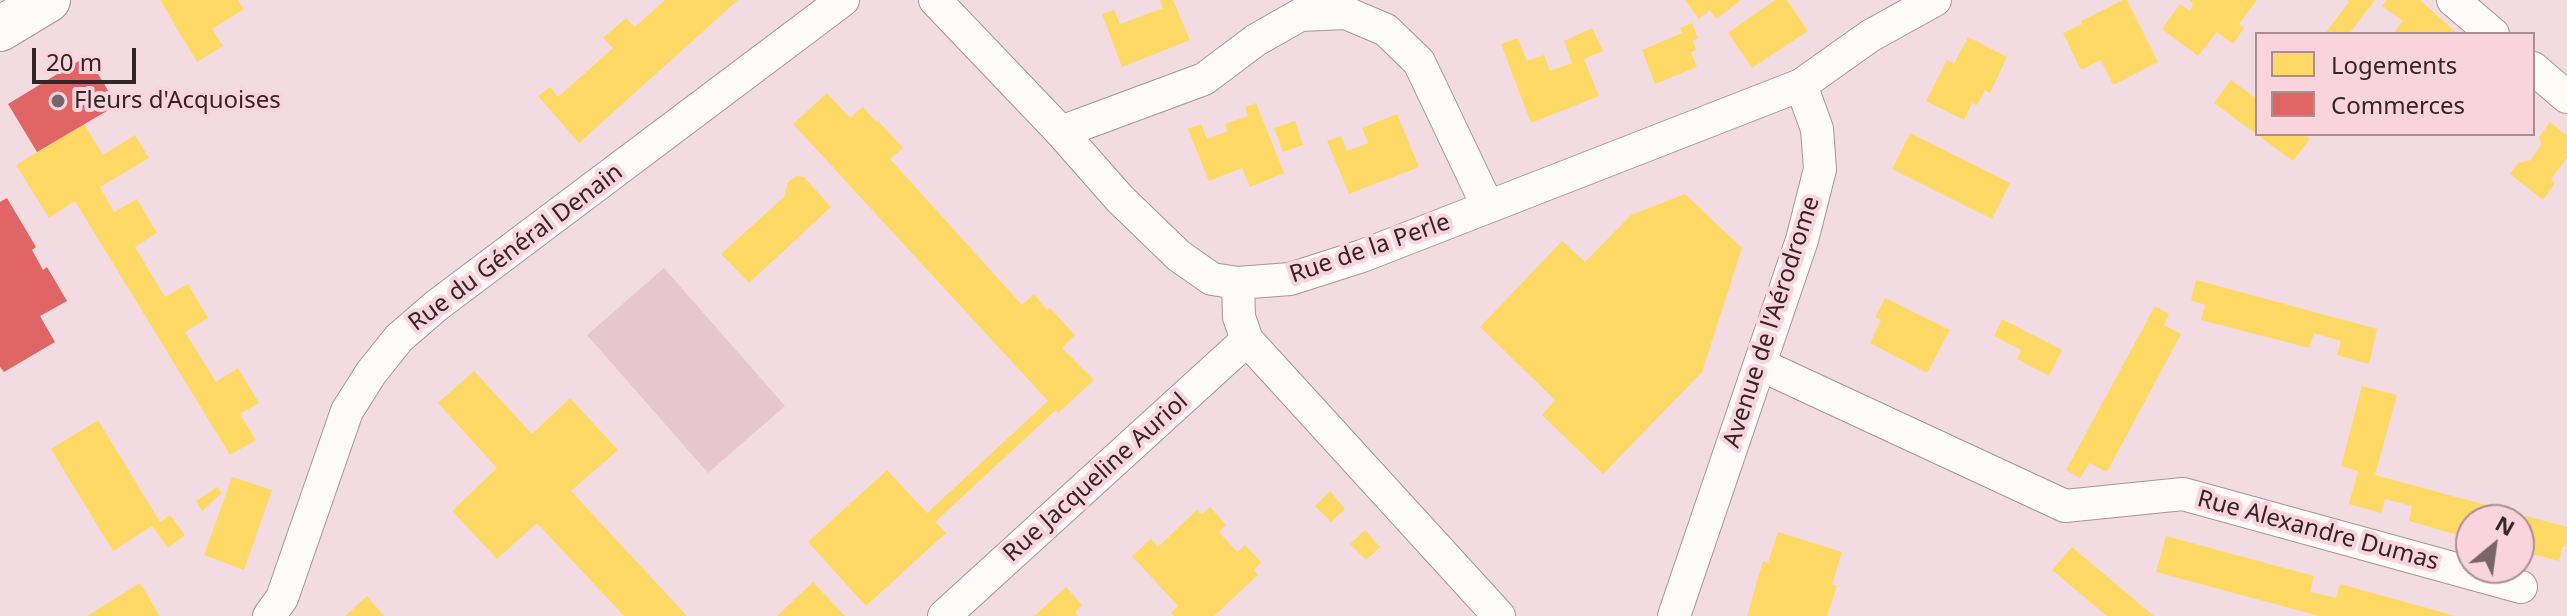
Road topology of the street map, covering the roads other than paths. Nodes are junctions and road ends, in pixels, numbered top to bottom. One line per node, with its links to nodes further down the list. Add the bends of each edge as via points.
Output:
1 (48, 0): 6 (main road)
2 (843, 0): 17 (street, Rue du Général Denain, via 399,338 347,411 282,598)
3 (935, 0): 11 (street, Rue de la Perle)
4 (1935, 0): 9 (street, via 1870,36)
5 (2453, 0): 7 (street)
6 (0, 29)
7 (2491, 32)
8 (2535, 70): 10 (street)
9 (1801, 85): 12 (street, Rue de la Perle); 15 (street, Avenue de l'Aérodrome, via 1817,129 1820,169)
10 (2567, 97)
11 (1061, 132): 12 (street, via 1204,79 1300,15 1346,13 1386,30 1419,62); 13 (street, Rue de la Perle, via 1179,256 1212,279)
12 (1488, 207): 13 (street, Rue de la Perle, via 1290,279)
13 (1238, 283): 14 (street, via 1239,317)
14 (1247, 340): 18 (street, Rue Jacqueline Auriol); 19 (street)
15 (1761, 365): 16 (street, Rue Alexandre Dumas, via 2065,506 2183,494); 20 (street, Avenue de l'Aérodrome)
16 (2521, 587)
17 (269, 616)
18 (944, 616)
19 (1499, 616)
20 (1674, 616)

